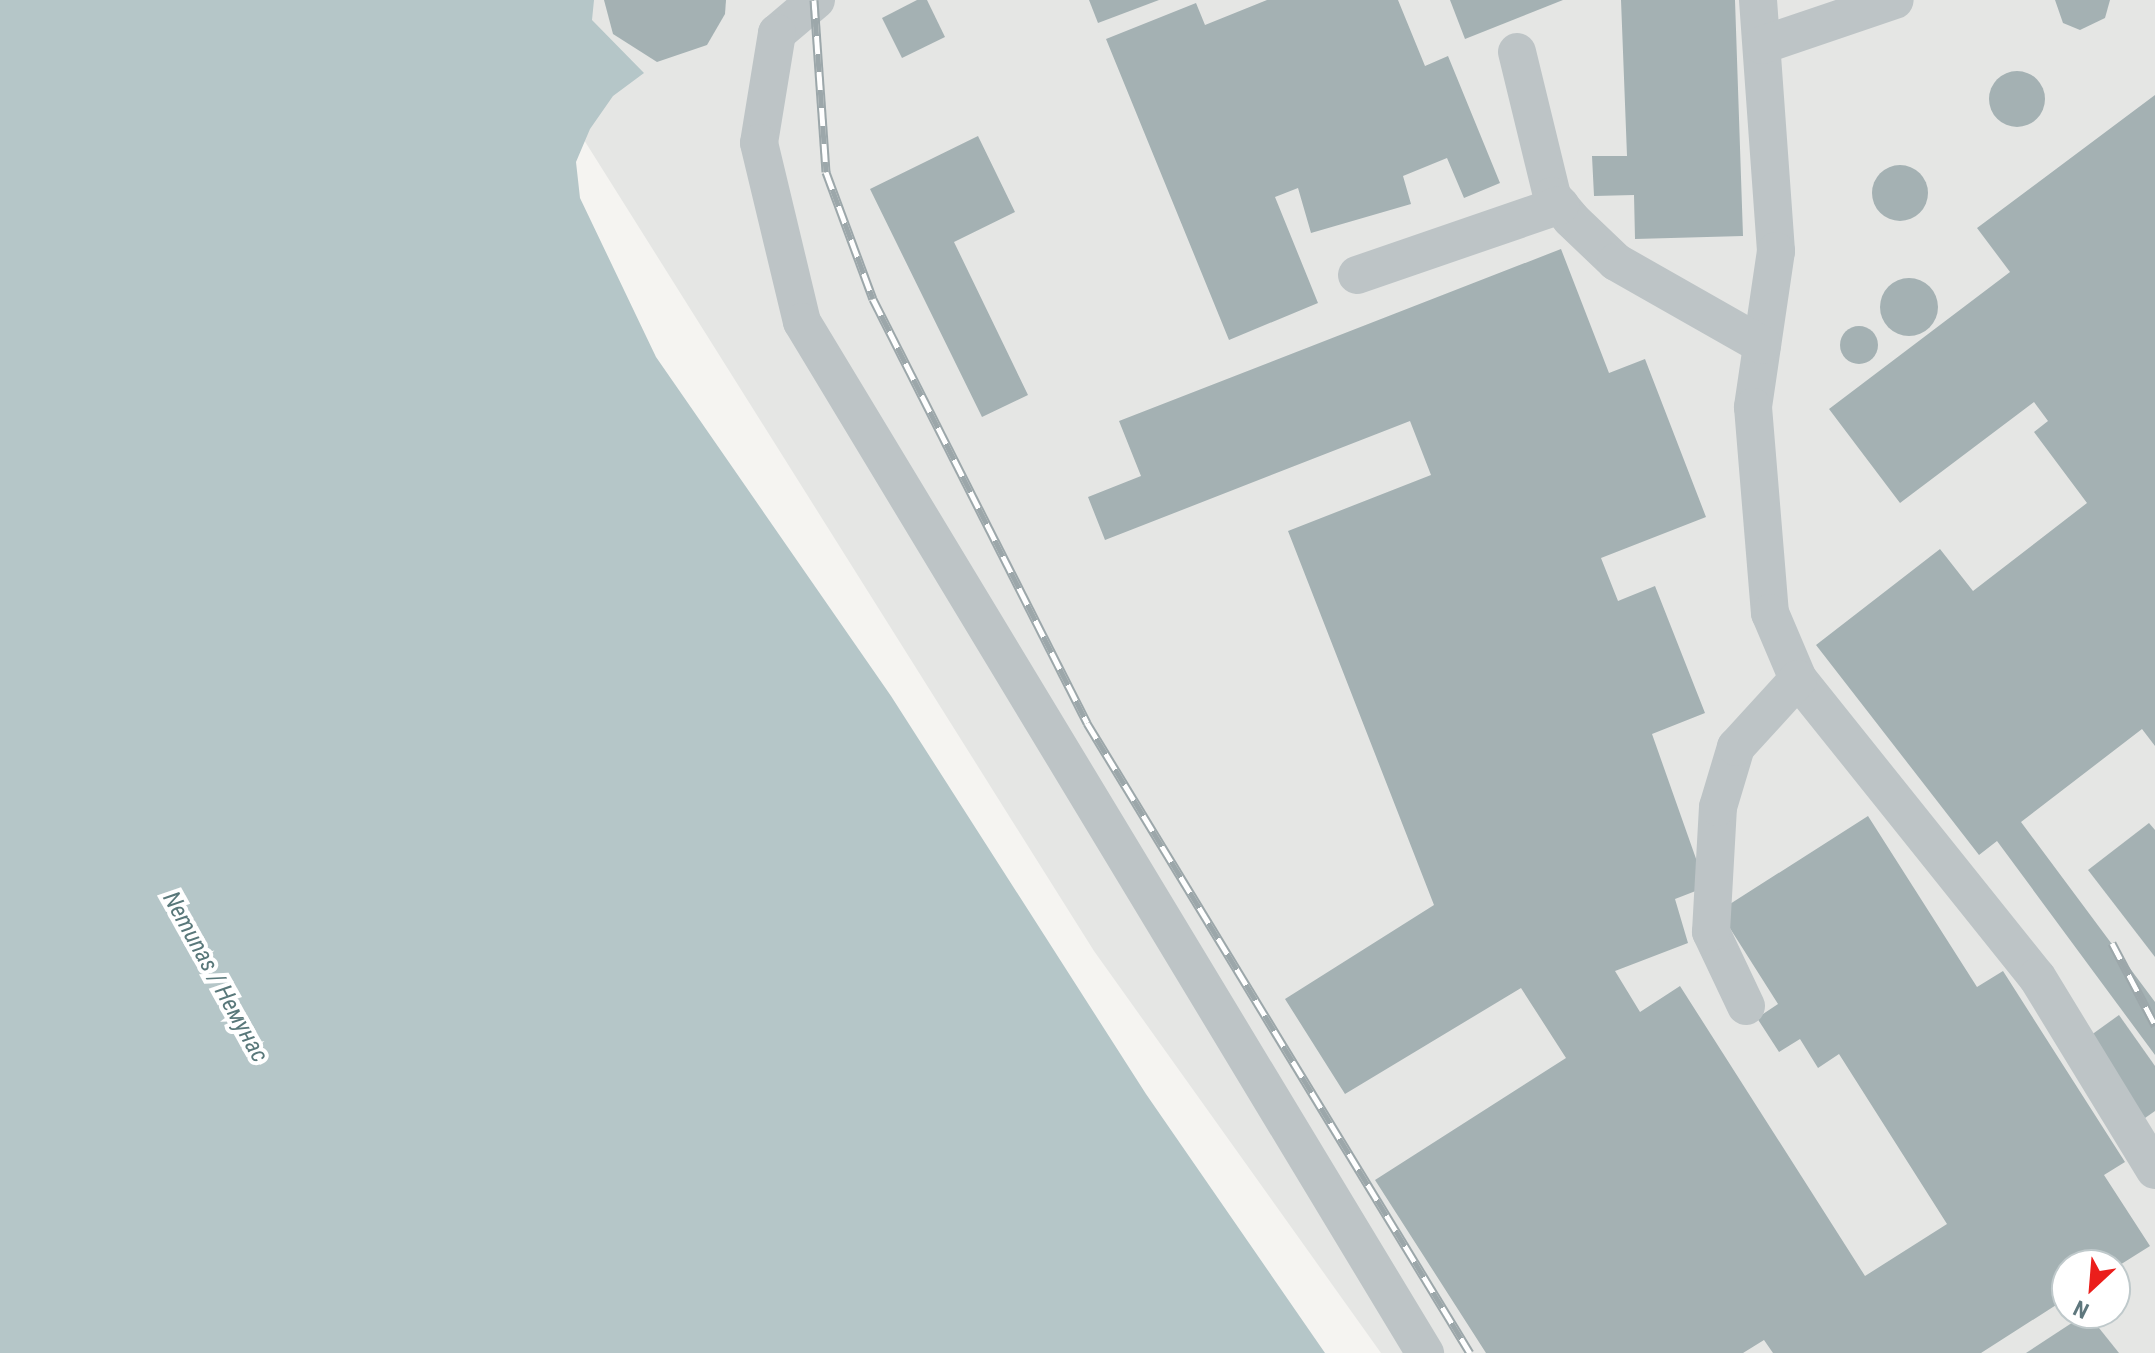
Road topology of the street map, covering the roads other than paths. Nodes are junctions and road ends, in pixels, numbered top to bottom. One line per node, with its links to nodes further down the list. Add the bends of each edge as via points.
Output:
1 (816, 0): 12 (lane, via 777,33 759,143 802,322)
2 (1758, 0): 4 (lane)
3 (1895, 0): 4 (lane)
4 (1762, 45): 8 (lane, via 1776,251)
5 (1517, 52): 6 (lane)
6 (1560, 205): 7 (lane); 8 (lane, via 1616,262)
7 (1357, 275)
8 (1762, 345): 9 (lane, via 1753,407 1760,527 1770,613)
9 (1798, 679): 10 (lane, via 1736,747 1718,807 1711,932); 11 (lane, via 2037,977)
10 (1746, 1006)
11 (2155, 1170)
12 (1425, 1353)

